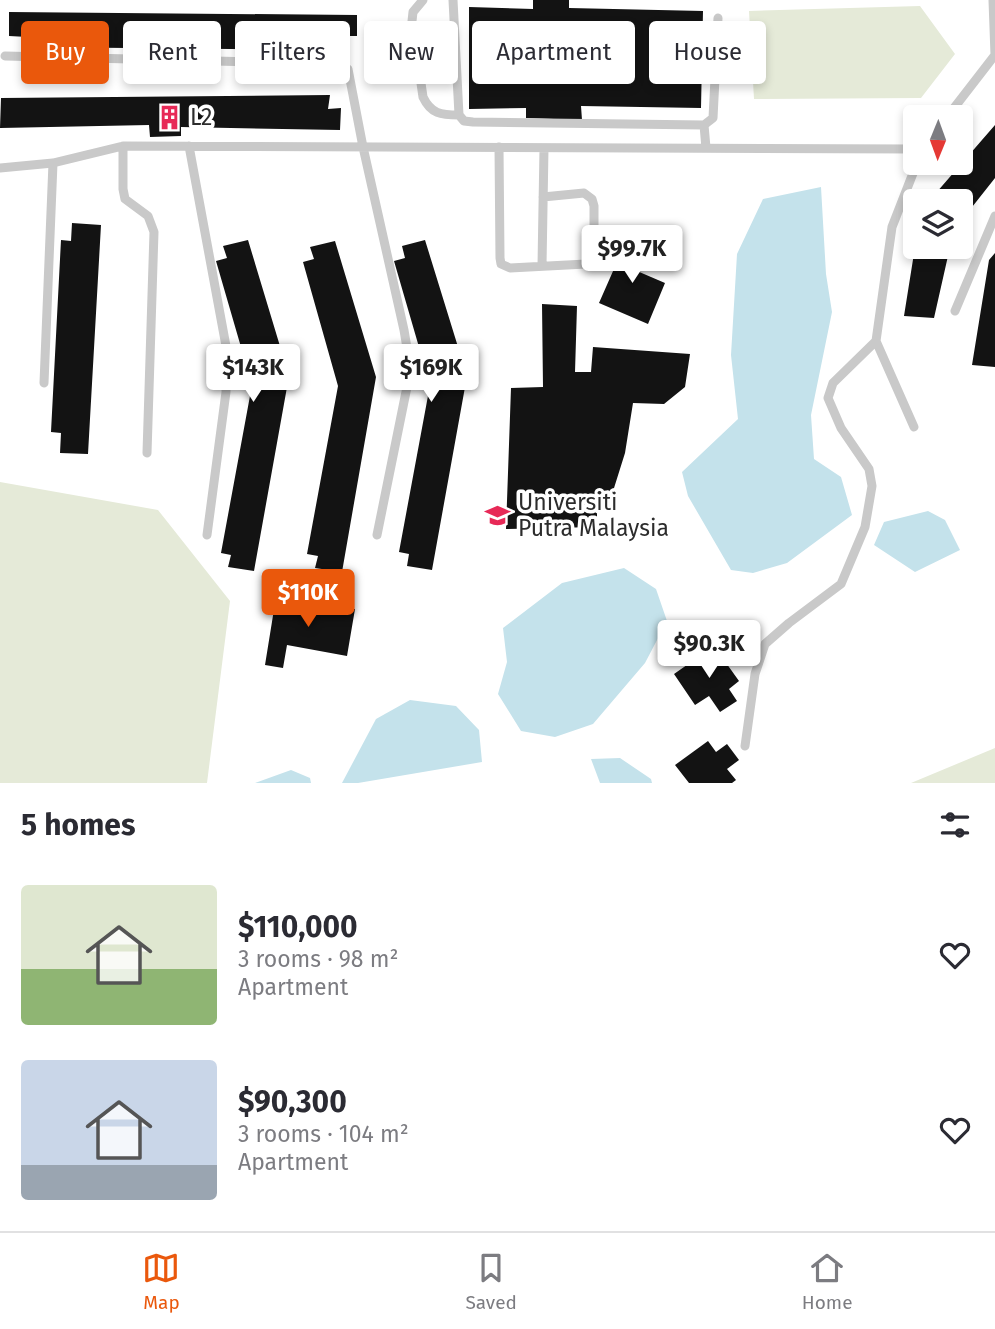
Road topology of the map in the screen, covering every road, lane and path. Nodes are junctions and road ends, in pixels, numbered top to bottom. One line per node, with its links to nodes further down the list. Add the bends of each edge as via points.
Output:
1 (424, 0): 8 (lane, via 413,12 412,21 423,97 435,113)
2 (453, 0): 8 (lane)
3 (993, 0): 5 (lane)
4 (718, 18): 9 (lane, via 713,118)
5 (995, 55): 7 (lane)
6 (5, 56): 12 (lane, via 340,64 348,69)
7 (956, 105)
8 (459, 115): 9 (lane, via 473,122)
9 (704, 125): 15 (lane)
10 (123, 146): 11 (lane); 17 (lane); 27 (lane, via 125,199 148,216 154,232)
11 (189, 146): 12 (lane); 28 (lane, via 226,346 226,392)
12 (363, 147): 13 (lane); 29 (lane, via 409,360)
13 (499, 147): 14 (lane); 22 (lane, via 501,264 510,268)
14 (544, 148): 15 (lane); 20 (lane)
15 (705, 148): 16 (lane)
16 (903, 149)
17 (53, 163): 18 (lane); 25 (lane)
18 (0, 168)
19 (912, 175): 24 (lane, via 892,227)
20 (543, 197): 22 (lane); 22 (lane, via 589,195 594,206 594,253 586,264)
21 (995, 216): 23 (lane)
22 (542, 266)
23 (955, 310)
24 (876, 341): 26 (lane); 30 (lane, via 833,383 828,398 841,428 869,469 872,486 865,527 841,584 765,644 755,674)
25 (44, 383)
26 (915, 428)
27 (147, 453)
28 (207, 535)
29 (377, 535)
30 (745, 746)

